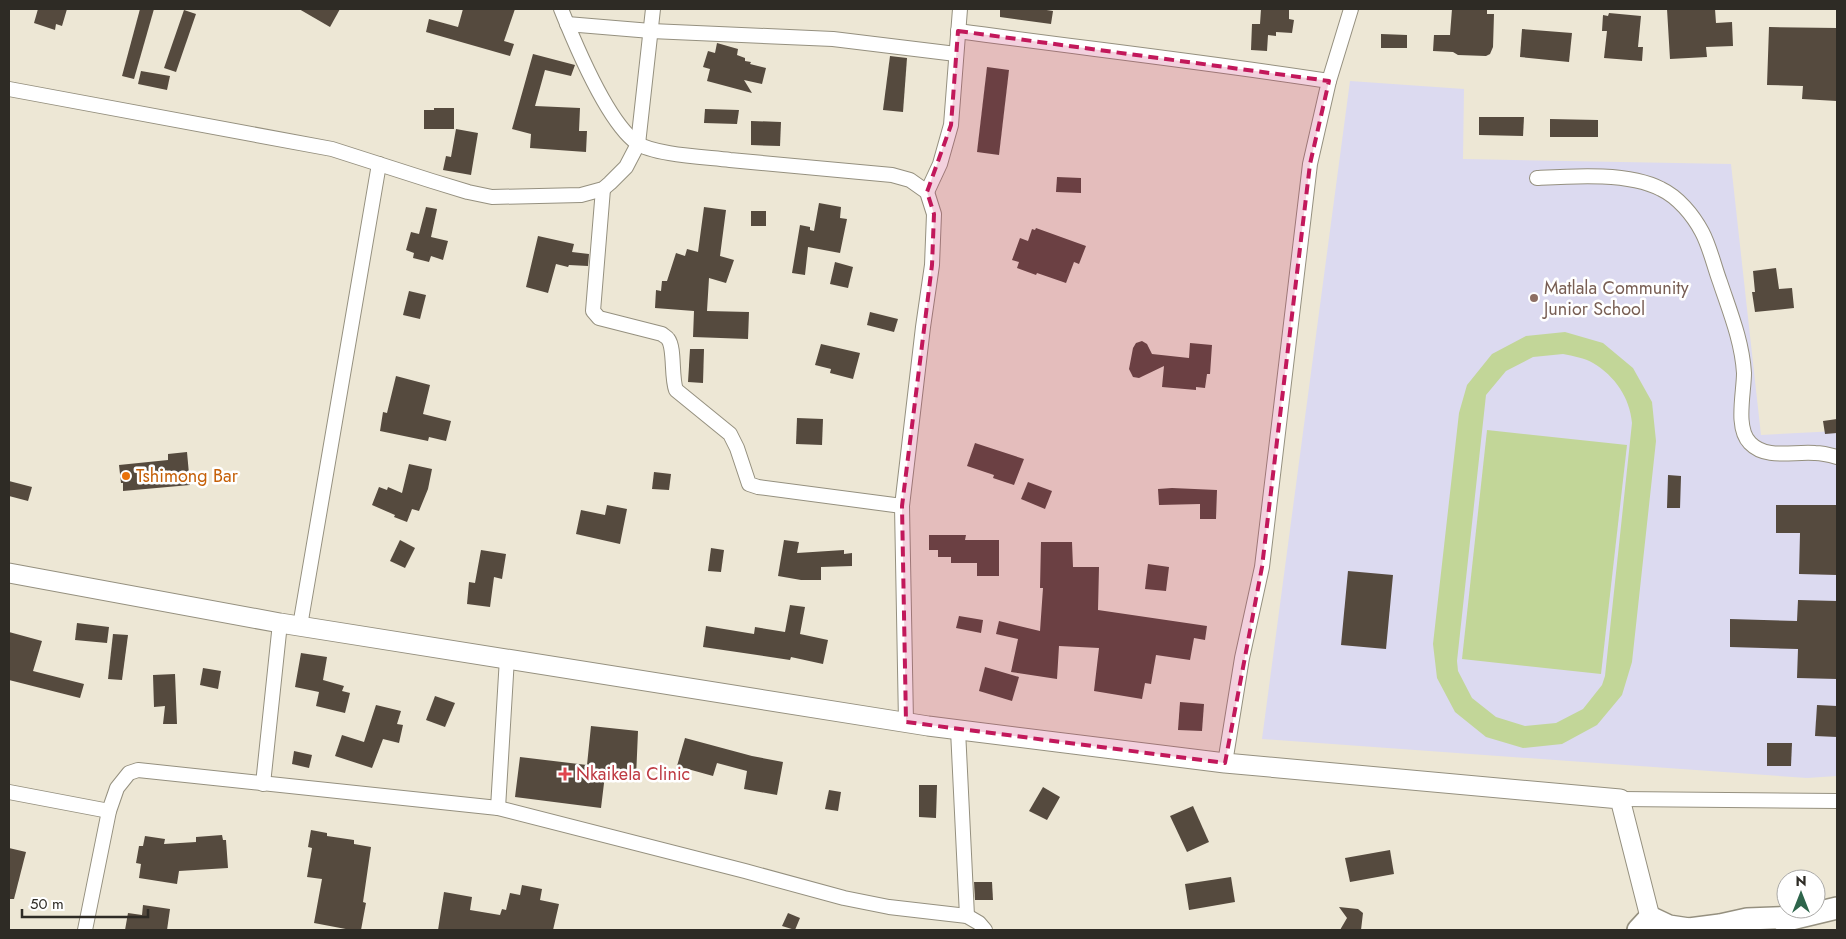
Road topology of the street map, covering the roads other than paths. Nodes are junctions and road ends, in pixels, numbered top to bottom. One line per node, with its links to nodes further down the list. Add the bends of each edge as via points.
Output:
1 (562, 9): 5 (street)
2 (653, 9): 6 (street)
3 (960, 9): 7 (street)
4 (1351, 9): 9 (street)
5 (568, 24): 6 (street); 11 (street, via 612,115)
6 (650, 31): 8 (street, via 823,38); 11 (street)
7 (958, 31): 8 (street); 9 (street)
8 (956, 54): 15 (street, via 951,125 940,164)
9 (1329, 80): 24 (street, via 1310,164 1262,567 1242,658)
10 (9, 89): 12 (street, via 310,144)
11 (638, 144): 14 (street, via 626,167); 15 (street, via 697,156 892,175 910,180)
12 (379, 164): 14 (street, via 492,197 581,195); 20 (street)
13 (1537, 178): 16 (street, via 1583,176 1632,180 1660,188 1682,204 1702,232 1738,333 1744,372 1743,435 1760,451)
14 (603, 189): 17 (street, via 593,312 598,318 662,334 668,339 672,382 676,390 730,434 749,484)
15 (926, 192): 17 (street, via 934,214 932,265)
16 (1837, 457)
17 (902, 506): 22 (street)
18 (9, 573): 19 (street)
19 (280, 623): 20 (street); 25 (street)
20 (300, 626): 21 (street)
21 (507, 658): 22 (street); 29 (street)
22 (906, 722): 23 (street)
23 (958, 730): 24 (street); 31 (street)
24 (1225, 763): 27 (street)
25 (263, 784): 29 (street); 30 (street, via 138,770 129,772 117,788)
26 (9, 792): 30 (street)
27 (1620, 799): 28 (street); 34 (street)
28 (1837, 801)
29 (498, 808): 31 (street, via 844,898)
30 (109, 811): 35 (street)
31 (966, 916): 36 (street)
32 (1776, 918): 34 (main road, via 1747,919 1689,929)
33 (1788, 919): 37 (main road)
34 (1648, 926)
35 (86, 930)
36 (985, 930)
37 (1744, 930)

